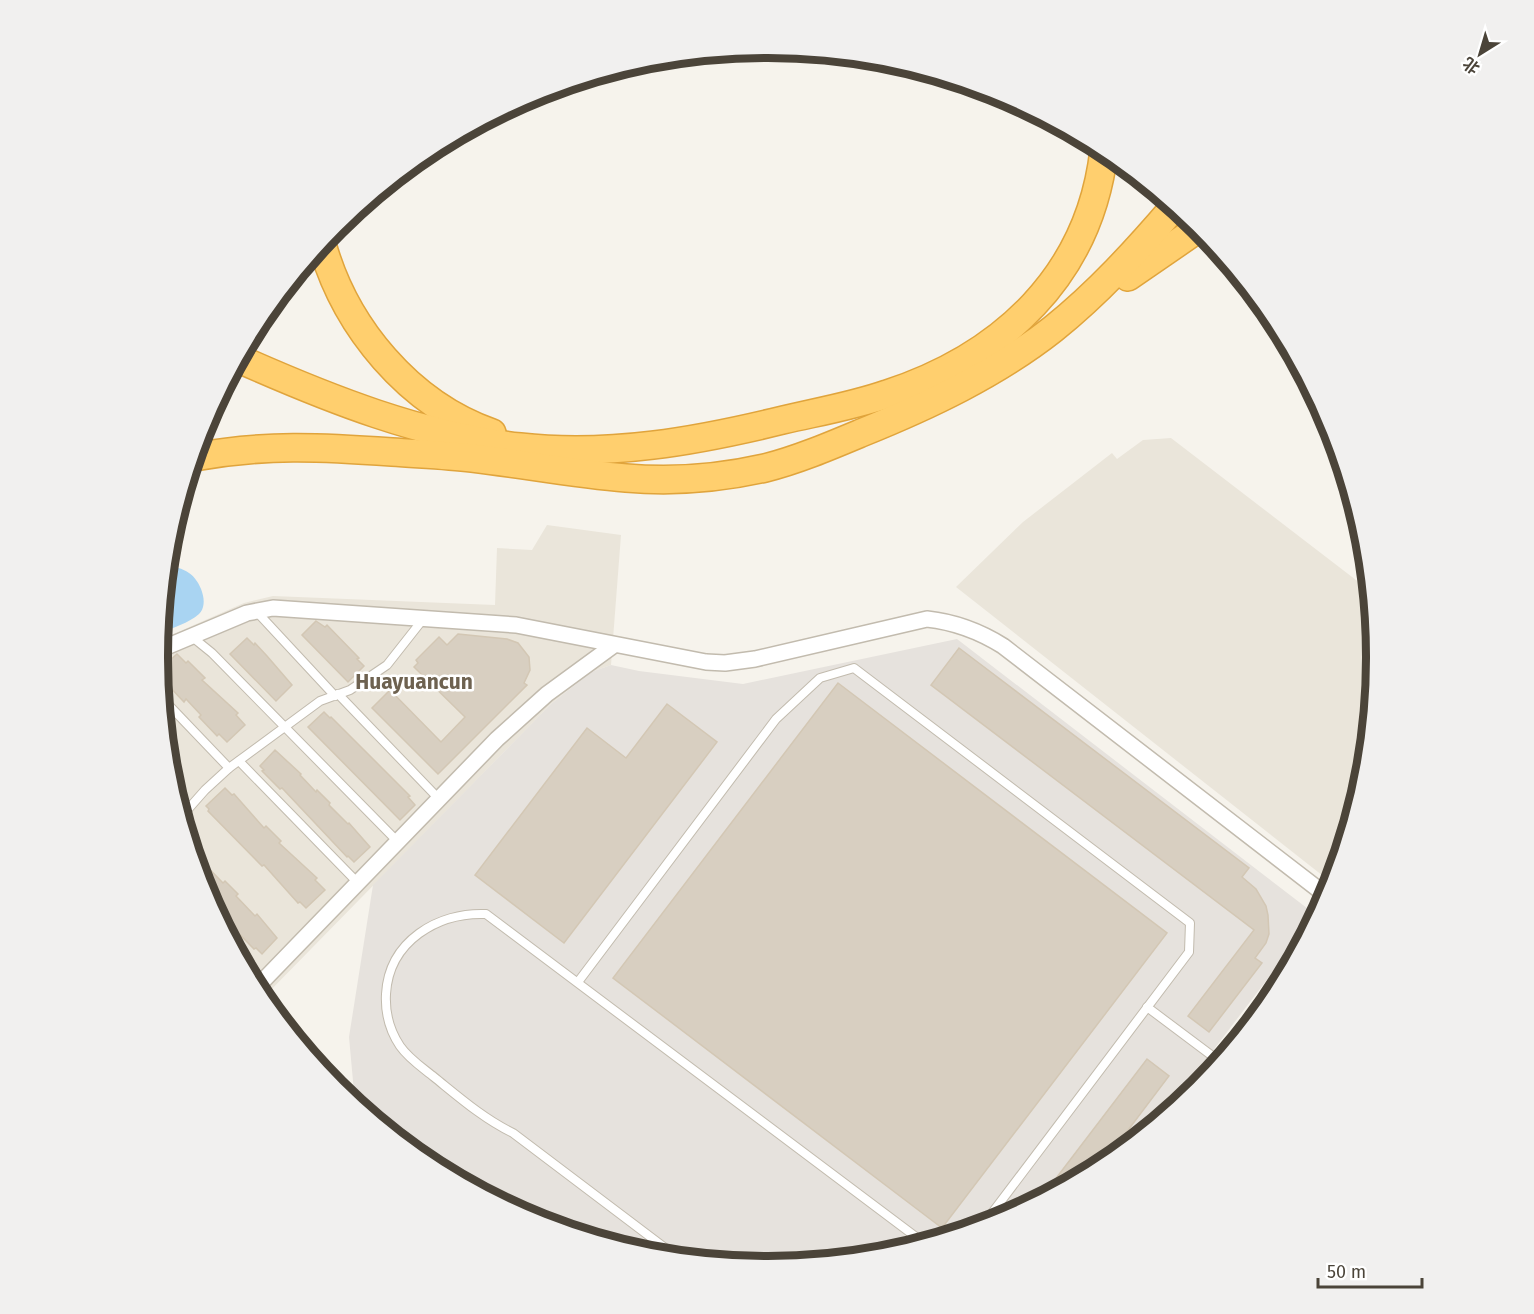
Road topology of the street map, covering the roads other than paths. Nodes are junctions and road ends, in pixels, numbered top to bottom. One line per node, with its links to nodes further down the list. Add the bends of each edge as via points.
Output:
1 (1102, 161): 7 (highway, via 1098,187 1077,242 1044,294)
2 (1157, 203): 7 (highway, via 1105,261 1043,317)
3 (1168, 213): 6 (highway, via 1116,272)
4 (1190, 234): 6 (highway)
5 (325, 254): 10 (highway, via 350,312 400,374 470,423)
6 (1053, 329): 12 (highway, via 998,366 926,404 843,441 766,467 702,477 626,478)
7 (990, 344): 10 (highway, via 933,376 885,395 767,424 632,449)
8 (247, 362): 10 (highway, via 315,392 401,422 462,437)
9 (240, 374): 12 (highway, via 356,421)
10 (548, 450)
11 (204, 456): 12 (highway, via 301,446)
12 (469, 457)
13 (255, 611): 14 (street, via 283,608); 15 (street); 18 (lane)
14 (423, 618): 16 (street, via 516,625); 18 (lane, via 387,665)
15 (191, 636): 17 (street); 20 (lane)
16 (614, 645): 23 (street, via 547,694); 27 (street, via 687,660 725,663 927,619 964,626 1003,646)
17 (169, 646)
18 (337, 695): 20 (lane, via 320,701); 23 (lane)
19 (171, 708): 22 (lane)
20 (285, 727): 21 (lane); 25 (lane)
21 (239, 761): 22 (lane); 26 (lane)
22 (229, 768): 24 (lane)
23 (439, 799): 25 (street)
24 (188, 809)
25 (398, 842): 26 (street)
26 (358, 883): 28 (street)
27 (1318, 889)
28 (263, 980)
29 (578, 982): 30 (lane, via 776,719 820,678 854,668 1190,923 1188,952); 33 (lane); 34 (lane, via 486,914 461,915 426,928 398,954 389,977 387,1014 394,1036 407,1055 490,1122 513,1133)
30 (1147, 1007): 31 (lane); 32 (lane)
31 (1213, 1056)
32 (992, 1211)
33 (915, 1237)
34 (662, 1246)

